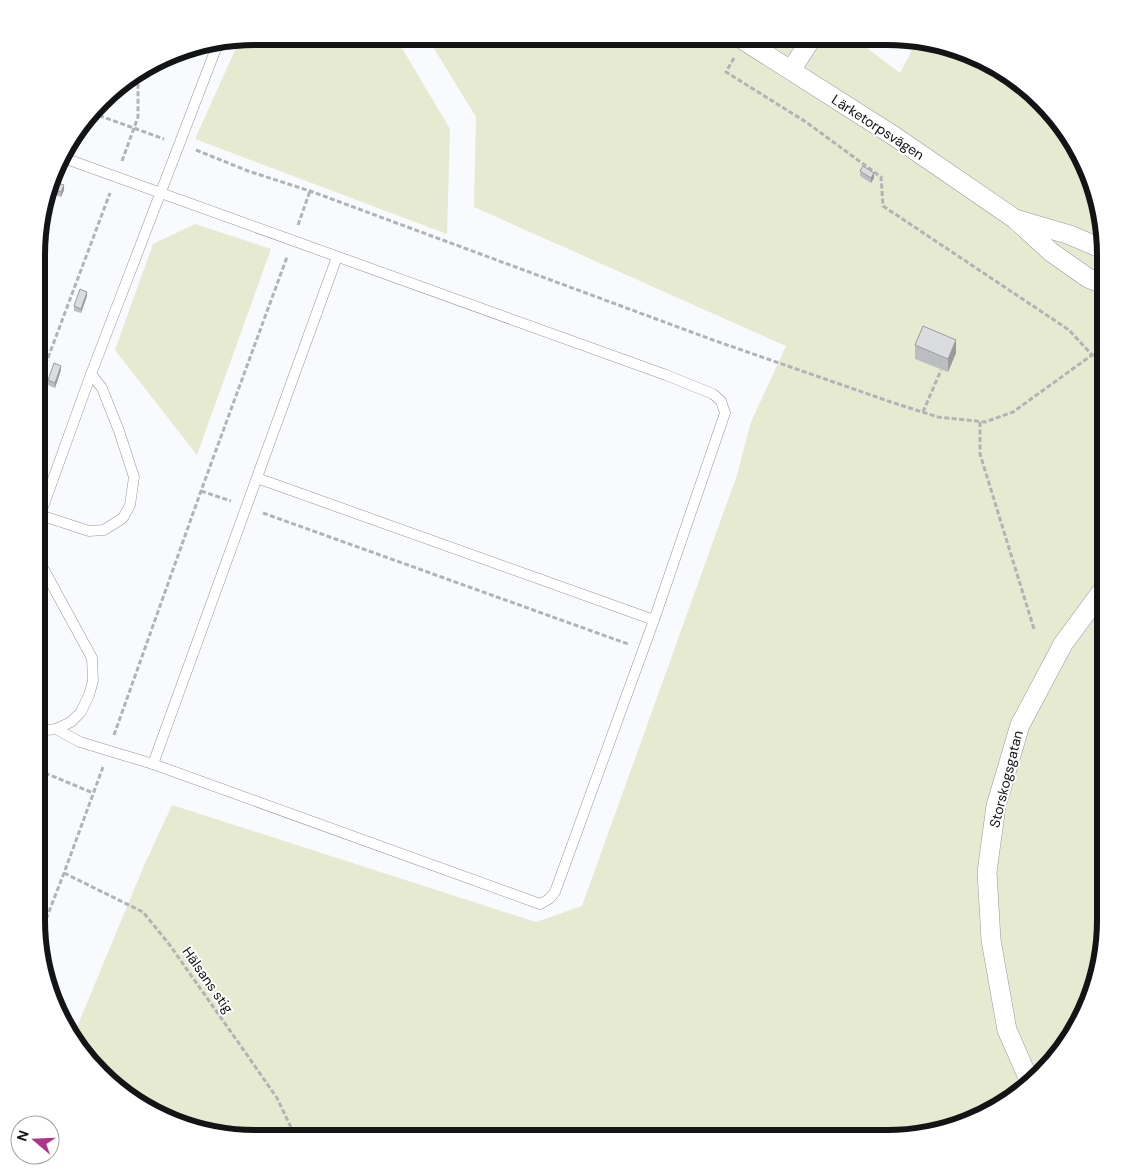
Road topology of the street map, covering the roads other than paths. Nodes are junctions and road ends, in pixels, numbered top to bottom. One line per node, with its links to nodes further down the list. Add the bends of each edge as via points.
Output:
1 (751, 45): 4 (street, Lärketorpsvägen)
2 (807, 45): 4 (street)
3 (215, 49): 6 (lane)
4 (791, 70): 7 (street, Lärketorpsvägen)
5 (68, 160): 6 (lane)
6 (159, 193): 9 (lane); 11 (lane)
7 (1015, 219): 8 (street); 10 (street, via 1051,252)
8 (1097, 247)
9 (337, 257): 12 (lane); 17 (lane, via 666,375 713,394 721,401 726,413)
10 (1097, 282)
11 (91, 374): 13 (lane); 14 (lane, via 102,388 134,477 130,505 123,518 104,530 89,531)
12 (257, 478): 17 (lane); 20 (lane)
13 (45, 500)
14 (45, 519)
15 (45, 572): 18 (lane, via 92,658 93,680 81,712 71,722)
16 (1097, 598): 21 (street, Storskogsgatan, via 1063,644 1020,725 996,806 987,872 990,940 1007,1030)
17 (654, 620): 20 (lane, via 555,892 540,904)
18 (56, 729): 19 (lane); 20 (lane, via 80,742)
19 (45, 730)
20 (153, 764)
21 (1027, 1076)

